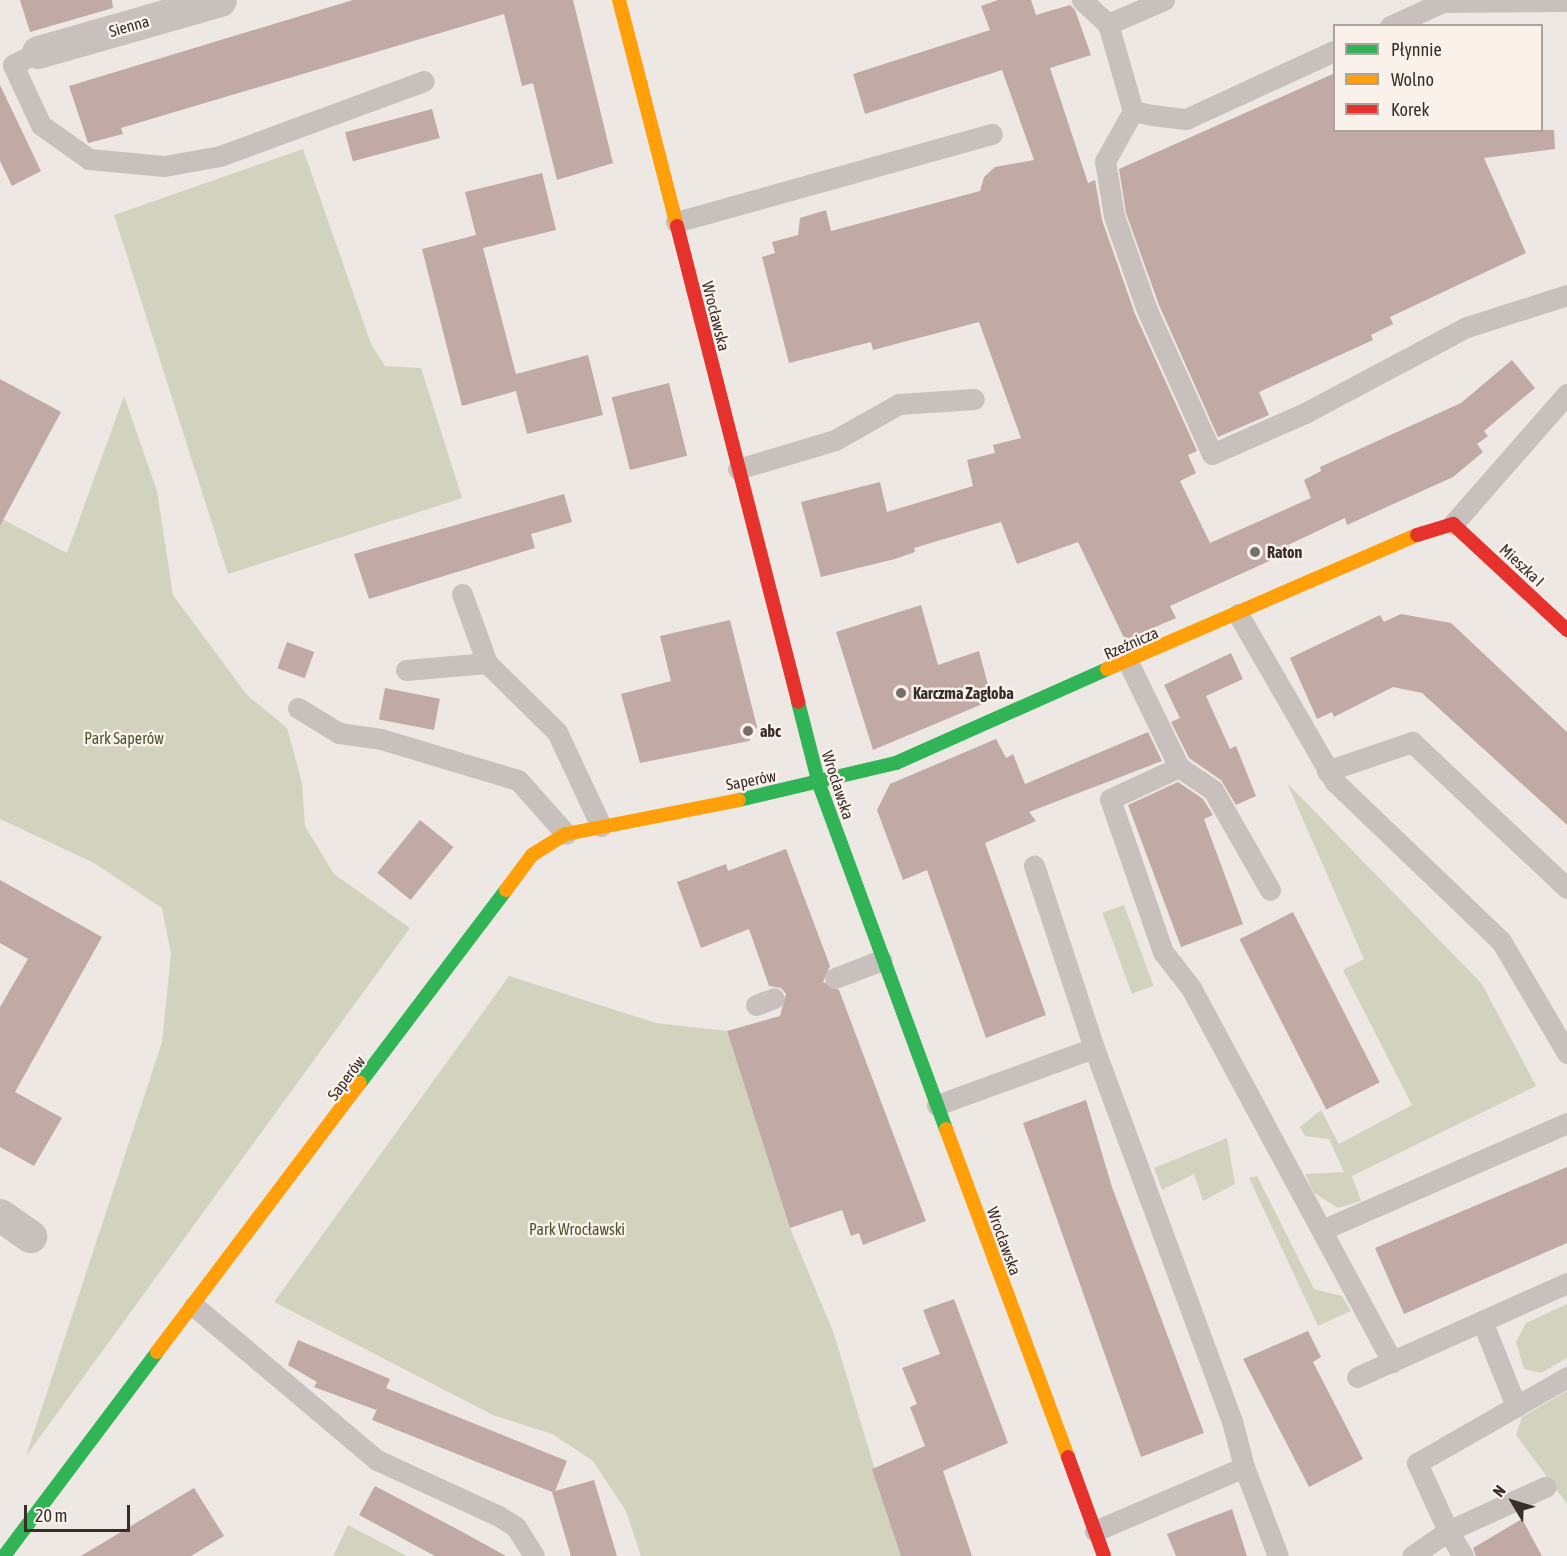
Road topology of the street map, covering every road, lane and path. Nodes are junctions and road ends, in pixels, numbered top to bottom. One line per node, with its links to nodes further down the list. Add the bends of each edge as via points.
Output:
1 (220, 0): 8 (street, Sienna)
2 (619, 0): 13 (street, Wrocławska)
3 (1082, 0): 6 (lane)
4 (1164, 0): 6 (lane)
5 (1567, 1): 7 (lane, via 1443,2)
6 (1108, 24): 11 (lane)
7 (1394, 24)
8 (38, 52): 10 (lane, via 13,65 41,125 89,159 164,166 220,156)
9 (1333, 52): 11 (lane, via 1186,119)
10 (424, 81)
11 (1133, 111): 14 (lane, via 1105,161 1114,216 1147,310 1212,454 1305,413 1467,327)
12 (992, 134): 13 (lane)
13 (676, 222): 17 (street, Wrocławska)
14 (1567, 295)
15 (1567, 394): 18 (lane)
16 (974, 399): 17 (lane, via 899,404 835,440)
17 (738, 469): 28 (street, Wrocławska)
18 (1454, 524): 20 (street, Rzeźnicza, via 1395,541); 21 (street, Mieszka I)
19 (462, 594): 23 (lane)
20 (1238, 614): 22 (street, Rzeźnicza); 27 (lane)
21 (1567, 630)
22 (1128, 662): 26 (lane); 28 (street, Rzeźnicza, via 896,763)
23 (487, 663): 24 (lane); 29 (lane, via 557,732)
24 (406, 670)
25 (298, 708): 30 (lane, via 339,733 381,739 518,780)
26 (1179, 767): 33 (lane, via 1213,790); 41 (lane, via 1110,799 1163,952 1191,988)
27 (1327, 771): 32 (lane, via 1412,742); 37 (lane, via 1501,941)
28 (819, 784): 29 (street, Saperów); 34 (street, Wrocławska)
29 (601, 826): 30 (street, Saperów)
30 (566, 834): 44 (street, Saperów, via 532,855)
31 (1034, 866): 36 (lane)
32 (1567, 888)
33 (1270, 890)
34 (882, 960): 35 (lane); 38 (street, Wrocławska)
35 (835, 978)
36 (1094, 1048): 38 (lane); 50 (lane, via 1232,1421)
37 (1567, 1053)
38 (937, 1105): 52 (street, Wrocławska)
39 (1567, 1123): 41 (lane)
40 (0, 1215): 42 (street)
41 (1322, 1230): 46 (lane)
42 (30, 1236)
43 (1567, 1283): 45 (lane)
44 (194, 1306): 54 (street, Saperów); 55 (lane, via 377,1460 499,1516 516,1527)
45 (1482, 1321): 46 (lane); 49 (lane)
46 (1392, 1362): 47 (lane)
47 (1357, 1377)
48 (1567, 1377): 49 (lane)
49 (1516, 1406): 53 (lane, via 1417,1463)
50 (1244, 1467): 52 (lane); 57 (lane)
51 (1545, 1487): 53 (lane)
52 (1095, 1531): 56 (street, Wrocławska)
53 (1449, 1531): 58 (lane); 59 (lane)
54 (4, 1556)
55 (534, 1556)
56 (1104, 1556)
57 (1278, 1556)
58 (1412, 1556)
59 (1463, 1556)

